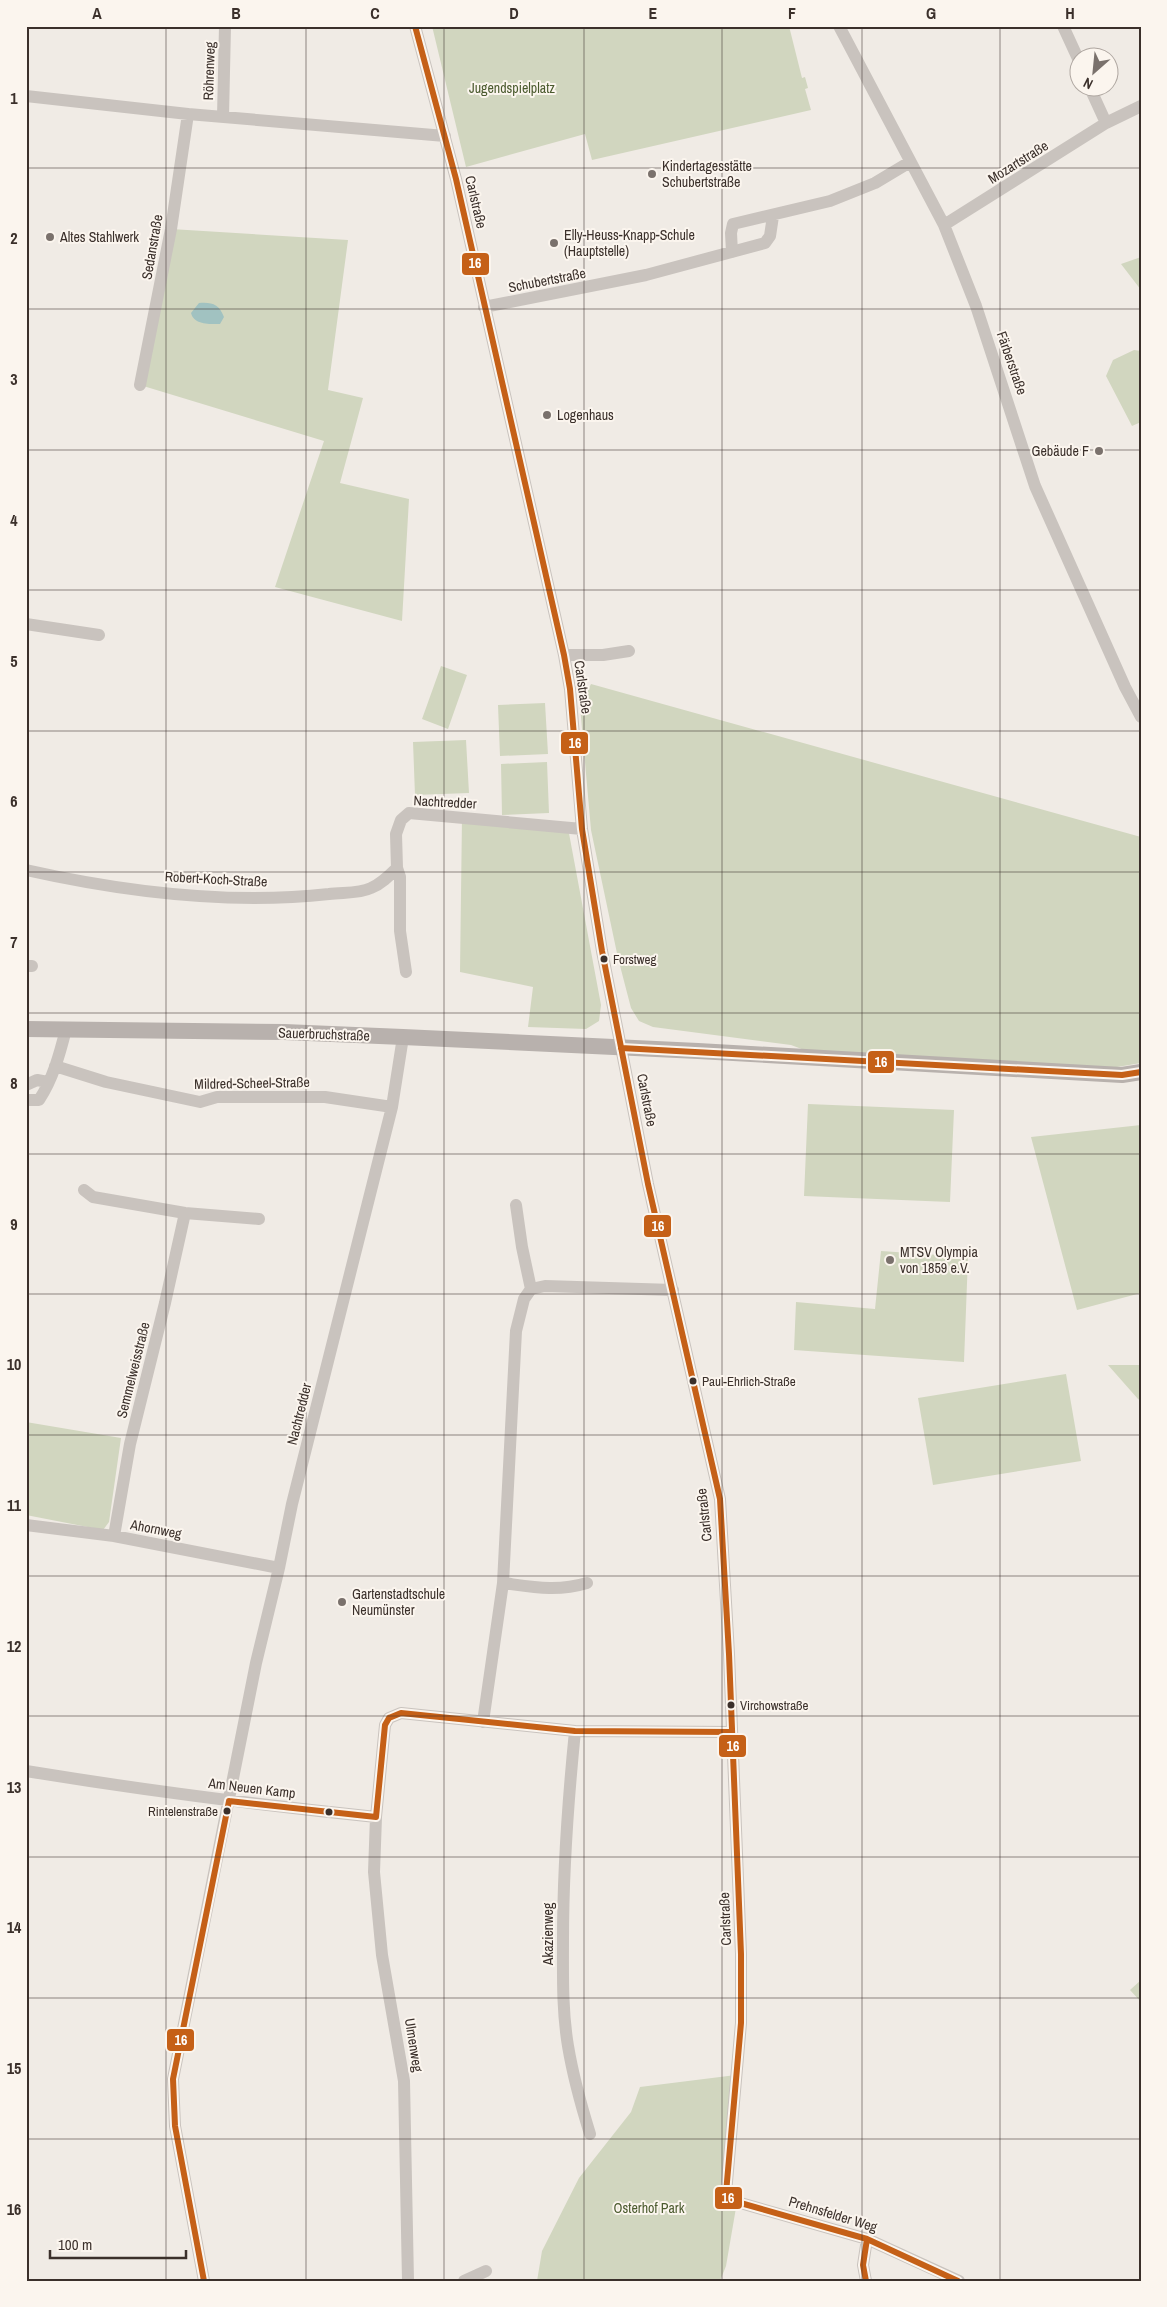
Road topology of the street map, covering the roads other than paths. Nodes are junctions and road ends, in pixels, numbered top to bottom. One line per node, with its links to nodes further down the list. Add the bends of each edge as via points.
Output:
1 (225, 26): 10 (street, Röhrenweg)
2 (415, 26): 12 (street, Carlstraße)
3 (839, 26): 13 (street, Färberstraße)
4 (1063, 26): 5 (street)
5 (1073, 48)
6 (26, 96): 9 (street)
7 (1095, 98): 11 (street)
8 (1141, 106): 11 (street, Mozartstraße)
9 (188, 114): 10 (street); 18 (street, Sedanstraße, via 171,229)
10 (222, 117): 12 (street)
11 (1106, 123): 15 (street, Mozartstraße)
12 (445, 136): 17 (street, Carlstraße)
13 (910, 162): 14 (street, via 875,183 830,201); 15 (street, Färberstraße)
14 (773, 216): 16 (street, Schubertstraße, via 770,236 765,243); 16 (street, via 733,224)
15 (944, 225): 23 (street, Färberstraße, via 976,306 1035,486)
16 (732, 252): 17 (street, Schubertstraße, via 646,275)
17 (484, 308): 22 (street, Carlstraße)
18 (140, 385)
19 (26, 624): 20 (street)
20 (99, 635)
21 (630, 651): 22 (street)
22 (564, 655): 24 (street, Carlstraße)
23 (1141, 717)
24 (582, 829): 25 (street, Nachtredder, via 409,813 401,820 396,834); 31 (street, Carlstraße)
25 (397, 868): 26 (street, Robert-Koch-Straße, via 369,889 268,897 159,892); 27 (street, Nachtredder)
26 (26, 870)
27 (406, 972)
28 (26, 1029): 29 (main road, Sauerbruchstraße)
29 (66, 1029): 30 (main road, Sauerbruchstraße); 32 (street)
30 (403, 1037): 31 (main road, Sauerbruchstraße); 37 (street, Nachtredder)
31 (621, 1048): 33 (main road, via 1122,1075); 43 (street, Carlstraße)
32 (55, 1066): 34 (street); 37 (street, Mildred-Scheel-Straße, via 106,1082 200,1102 216,1098 325,1097)
33 (1141, 1072)
34 (48, 1082): 35 (street, via 37,1080); 36 (street, via 39,1100)
35 (26, 1085)
36 (26, 1100)
37 (392, 1107): 46 (street, Nachtredder, via 292,1504)
38 (84, 1190): 40 (street, via 93,1197)
39 (516, 1205): 42 (street)
40 (185, 1213): 41 (street); 45 (street, Semmelweisstraße, via 130,1444)
41 (259, 1219)
42 (531, 1289): 43 (street, via 552,1286); 47 (street, via 524,1299 516,1331)
43 (673, 1290): 51 (street, Carlstraße, via 720,1499)
44 (26, 1525): 45 (street, Ahornweg)
45 (114, 1536): 46 (street, Ahornweg)
46 (279, 1568): 53 (street, Nachtredder, via 256,1663)
47 (503, 1583): 48 (street, via 555,1589); 49 (street)
48 (587, 1583)
49 (483, 1722): 50 (street); 54 (street, via 401,1713 389,1718)
50 (575, 1731): 51 (street); 55 (street, Akazienweg, via 566,1817 563,2000 568,2046)
51 (731, 1732): 56 (street, Carlstraße, via 742,2023)
52 (26, 1771): 53 (street, Am Neuen Kamp)
53 (229, 1801): 54 (street, Am Neuen Kamp); 59 (street, via 173,2079 175,2126)
54 (376, 1817): 60 (street, Ulmenweg, via 376,1914 404,2081)
55 (590, 2134)
56 (726, 2192): 57 (street, Prehnsfelder Weg, via 729,2199 737,2202)
57 (867, 2238): 62 (street, via 863,2265); 63 (street, Prehnsfelder Weg)
58 (486, 2271): 61 (street)
59 (204, 2281)
60 (408, 2281)
61 (464, 2281)
62 (866, 2281)
63 (960, 2281)

